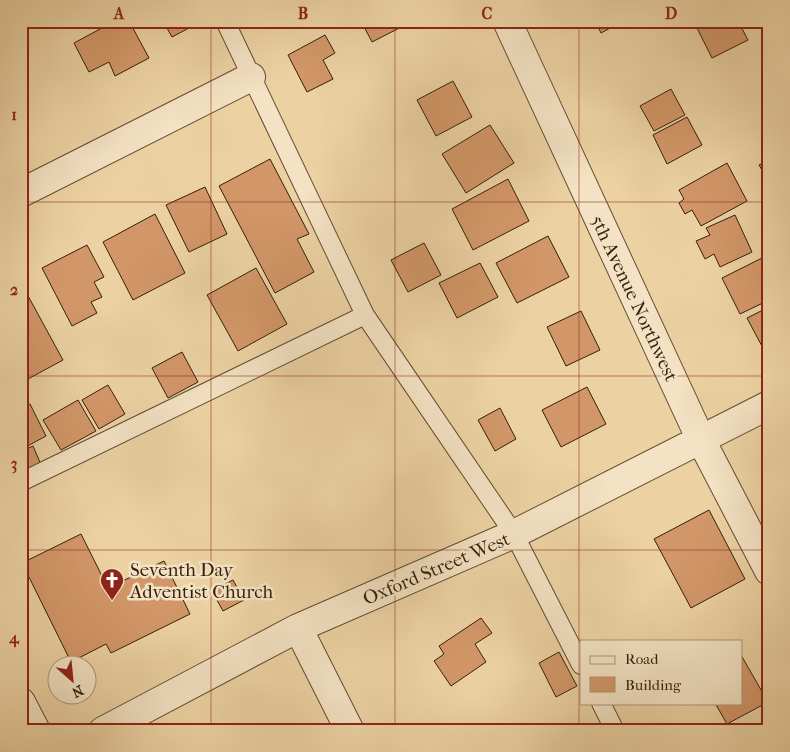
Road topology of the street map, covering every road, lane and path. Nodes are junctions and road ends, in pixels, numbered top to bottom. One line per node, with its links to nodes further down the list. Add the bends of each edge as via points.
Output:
1 (225, 21): 3 (lane)
2 (507, 21): 7 (street, 5th Avenue Northwest)
3 (251, 77): 4 (street); 5 (lane)
4 (21, 193)
5 (365, 315): 8 (lane); 9 (lane)
6 (769, 405): 7 (street, Oxford Street West)
7 (702, 440): 9 (street, Oxford Street West); 10 (street, 5th Avenue Northwest)
8 (21, 482)
9 (514, 534): 11 (street, Oxford Street West); 12 (lane)
10 (769, 571)
11 (298, 628): 16 (street, Oxford Street West); 17 (street)
12 (580, 663)
13 (21, 702): 15 (street)
14 (602, 704): 18 (lane)
15 (36, 731)
16 (103, 731)
17 (350, 731)
18 (616, 731)

